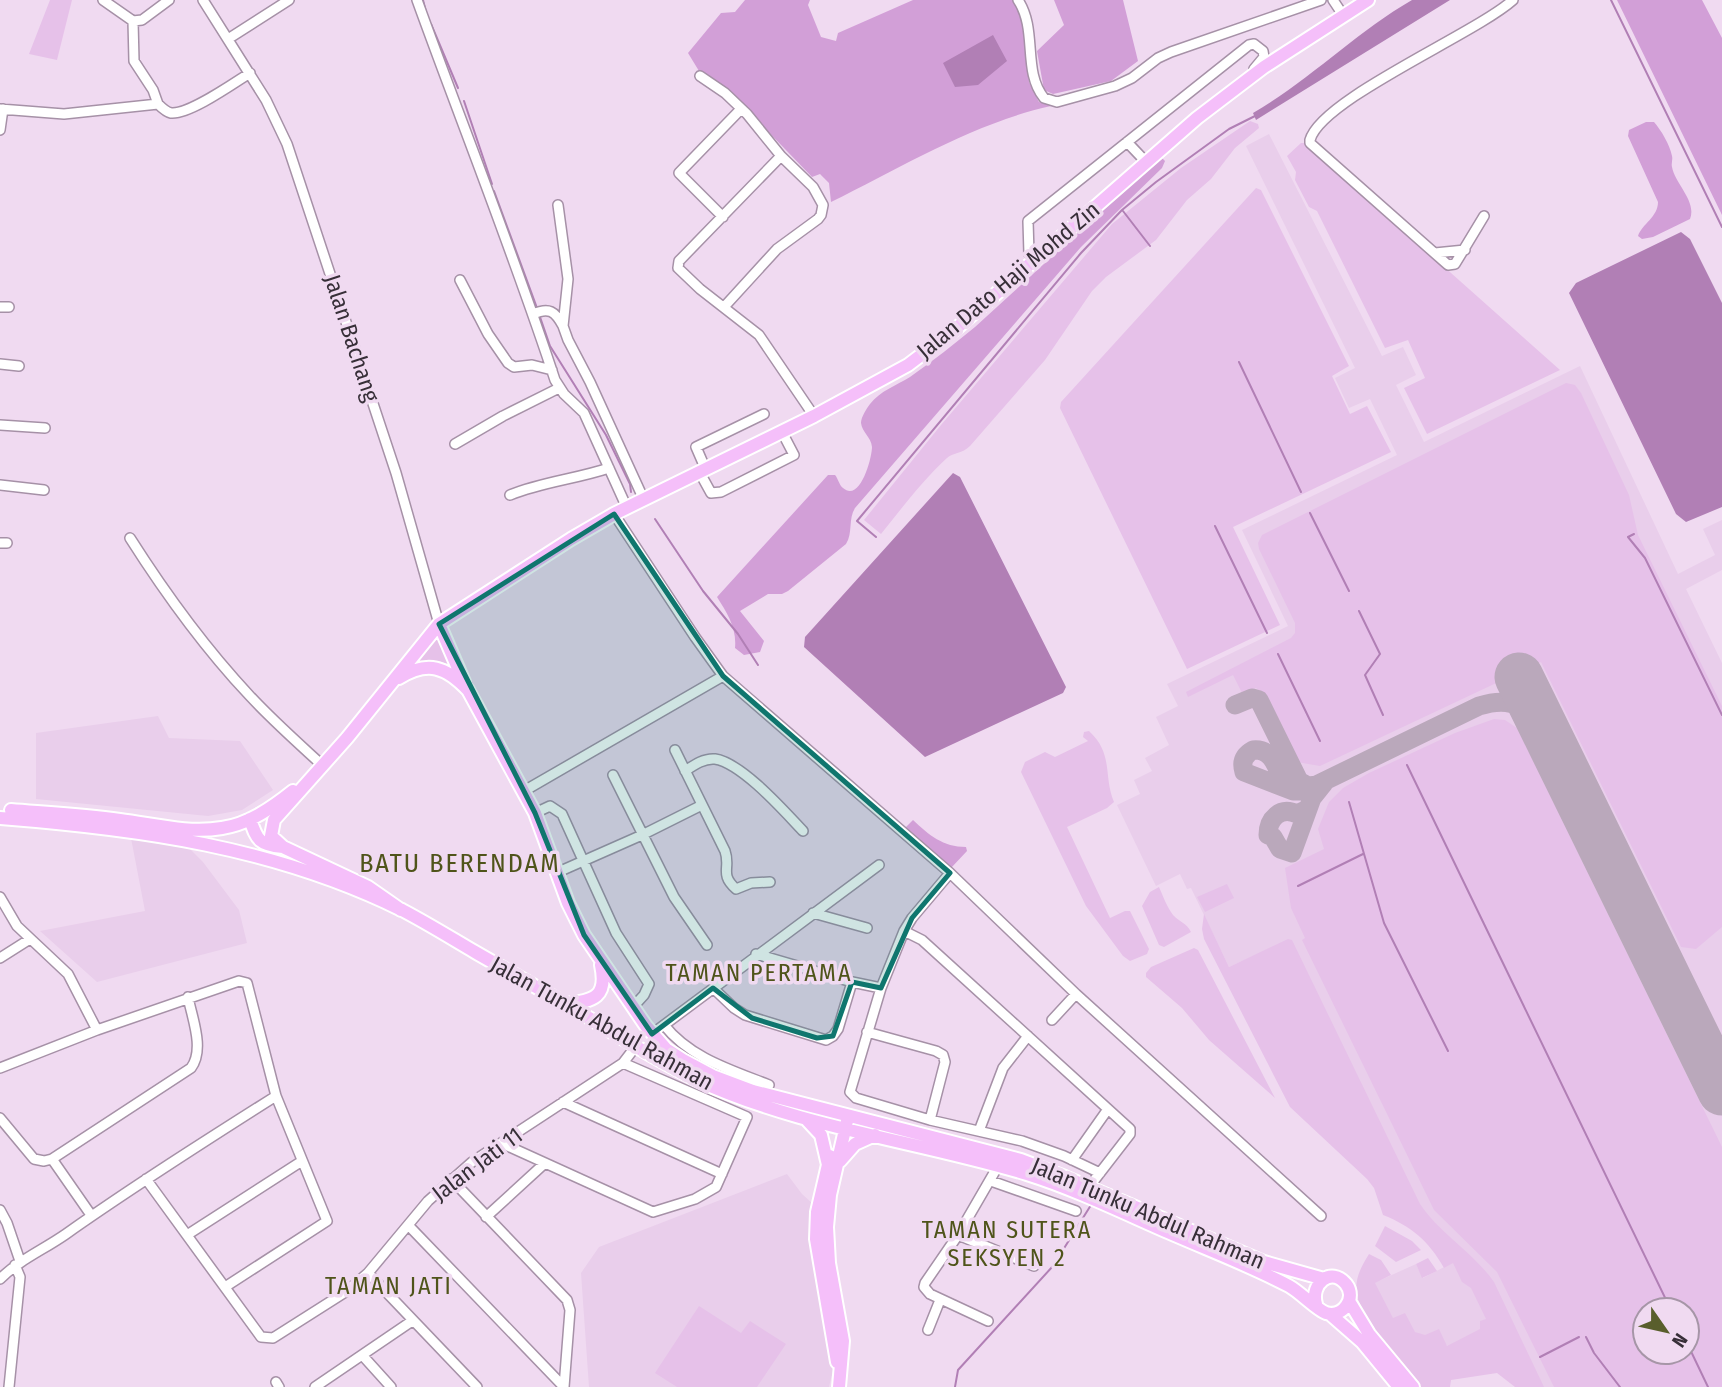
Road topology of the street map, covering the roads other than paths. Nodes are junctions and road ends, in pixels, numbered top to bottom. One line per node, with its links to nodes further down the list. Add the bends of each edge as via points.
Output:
1 (103, 0): 12 (street)
2 (169, 0): 12 (street, via 142,20)
3 (203, 0): 13 (street, Jalan Bachang)
4 (289, 0): 13 (street)
5 (417, 0): 30 (street)
6 (1018, 0): 7 (street, via 1030,26 1034,81 1040,93 1057,102 1115,86 1158,58)
7 (1321, 0)
8 (1333, 0): 11 (street)
9 (1368, 0): 11 (main road, Jalan Dato Haji Mohd Zin)
10 (1513, 0): 25 (street, via 1337,107 1311,135 1310,143 1434,253 1465,250)
11 (1343, 15): 16 (main road, Jalan Dato Haji Mohd Zin)
12 (133, 21): 17 (street, via 134,61)
13 (228, 40): 14 (street, Jalan Bachang)
14 (250, 74): 17 (street, via 175,113); 51 (street, Jalan Bachang, via 277,120 296,167 396,473)
15 (700, 76): 19 (street)
16 (1225, 97): 21 (street, via 1261,64 1264,57 1259,46 1249,45); 23 (main road, Jalan Dato Haji Mohd Zin)
17 (158, 104): 18 (street, via 64,114)
18 (2, 109): 20 (street)
19 (741, 109): 22 (street); 26 (street, via 679,173)
20 (0, 130)
21 (1127, 142): 23 (street); 27 (street, via 1028,221 1029,254)
22 (781, 156): 26 (street); 29 (street, via 813,187 823,205 821,215 777,249)
23 (1146, 162): 27 (main road, Jalan Dato Haji Mohd Zin)
24 (558, 205): 31 (street, via 568,279)
25 (1484, 216)
26 (723, 217): 29 (street, via 677,264)
27 (1034, 260): 37 (main road, Jalan Dato Haji Mohd Zin, via 927,351)
28 (460, 280): 34 (street, via 508,363)
29 (724, 307): 37 (street, via 765,342)
30 (537, 312): 31 (street, via 547,309); 34 (street)
31 (563, 326): 47 (street)
32 (0, 364): 33 (street)
33 (19, 366)
34 (551, 370): 35 (street)
35 (559, 388): 41 (street); 42 (street, via 584,413)
36 (764, 414): 43 (street, via 696,447)
37 (814, 416): 40 (main road, Jalan Dato Haji Mohd Zin)
38 (0, 425): 39 (street)
39 (45, 428)
40 (782, 432): 43 (main road, Jalan Dato Haji Mohd Zin); 43 (street, via 794,455 721,492 711,493)
41 (455, 444)
42 (609, 468): 46 (street); 48 (street)
43 (703, 471): 47 (main road, Jalan Dato Haji Mohd Zin)
44 (0, 485): 45 (street)
45 (44, 490)
46 (510, 495)
47 (644, 499): 48 (main road, Jalan Dato Haji Mohd Zin)
48 (627, 508): 49 (main road, Jalan Dato Haji Mohd Zin)
49 (614, 514): 51 (main road, Jalan Dato Haji Mohd Zin); 52 (street)
50 (130, 538): 56 (street, via 222,664 265,713)
51 (439, 624): 53 (main road, Jalan Dato Haji Mohd Zin); 54 (main road, Jalan Bachang)
52 (723, 676): 60 (street); 72 (street)
53 (385, 690): 54 (main road, via 410,672 429,668 446,670); 56 (main road, Jalan Dato Haji Mohd Zin)
54 (468, 690): 60 (main road, Jalan Bachang)
55 (675, 750): 57 (street)
56 (322, 765): 59 (main road, Jalan Dato Haji Mohd Zin)
57 (685, 771): 61 (street); 66 (street, via 706,760 724,762 770,796)
58 (613, 775): 67 (street)
59 (313, 776): 65 (main road); 68 (main road, via 271,827 271,836)
60 (524, 791): 63 (main road, Jalan Bachang)
61 (702, 805): 67 (street); 73 (street, via 727,858 725,872 733,888)
62 (0, 809): 65 (main road, via 204,830)
63 (535, 813): 69 (street, via 550,806 559,810); 71 (main road, Jalan Bachang)
64 (0, 818): 75 (main road, Jalan Tunku Abdul Rahman, via 82,824 203,843 294,866)
65 (250, 819): 68 (main road, via 260,841)
66 (803, 831)
67 (642, 835): 69 (street); 80 (street, via 674,898)
68 (283, 847): 75 (main road, via 368,887)
69 (583, 861): 71 (street); 90 (street, via 616,933 649,984)
70 (879, 865): 76 (street)
71 (556, 873): 83 (main road, Jalan Tunku Abdul Rahman)
72 (950, 873): 78 (street); 87 (street)
73 (770, 882)
74 (0, 897): 79 (street)
75 (401, 910): 89 (main road, Jalan Tunku Abdul Rahman)
76 (813, 913): 77 (street); 81 (street)
77 (867, 928)
78 (904, 931): 86 (street); 96 (street, via 922,940)
79 (30, 939): 82 (street); 93 (street, via 68,974)
80 (707, 945)
81 (756, 954): 84 (street); 85 (street)
82 (0, 958)
83 (600, 961): 89 (main road, via 603,981 598,996); 90 (main road, Jalan Tunku Abdul Rahman)
84 (852, 982): 85 (street, via 838,1029 826,1040 745,1015); 86 (street)
85 (713, 988): 92 (street)
86 (881, 988): 94 (street)
87 (1076, 994): 91 (street); 127 (street)
88 (188, 997): 93 (street); 101 (street, via 239,981 247,984); 112 (street, via 198,1049 191,1068)
89 (566, 1004): 97 (main road, Jalan Tunku Abdul Rahman)
90 (633, 1007): 95 (main road, Jalan Tunku Abdul Rahman)
91 (1052, 1020)
92 (664, 1025): 95 (street); 100 (street, via 702,1058)
93 (97, 1030): 99 (street)
94 (867, 1032): 106 (street, via 943,1055); 106 (street, via 851,1094)
95 (652, 1034): 107 (main road, Jalan Tunku Abdul Rahman, via 683,1060 728,1082)
96 (1028, 1036): 103 (street); 108 (street, via 1003,1068)
97 (636, 1046): 98 (street, Jalan Jati 11); 104 (main road, Jalan Tunku Abdul Rahman, via 695,1079)
98 (623, 1063): 102 (street, Jalan Jati 11); 119 (street, via 747,1117)
99 (0, 1068)
100 (769, 1085)
101 (276, 1096): 114 (street); 120 (street)
102 (564, 1102): 110 (street, Jalan Jati 11); 119 (street)
103 (1108, 1109): 113 (street); 118 (street, via 1131,1132)
104 (802, 1116): 107 (main road, Jalan Tunku Abdul Rahman); 116 (main road, via 821,1135)
105 (0, 1118): 112 (street, via 34,1159)
106 (930, 1120): 108 (street)
107 (843, 1122): 109 (main road, Jalan Tunku Abdul Rahman); 111 (main road, Jalan Tunku Abdul Rahman); 116 (main road)
108 (976, 1130): 111 (street); 113 (street)
109 (876, 1135): 116 (main road, via 855,1144); 117 (main road, Jalan Tunku Abdul Rahman)
110 (501, 1143): 115 (street); 121 (street, Jalan Jati 11)
111 (969, 1146): 123 (main road, Jalan Tunku Abdul Rahman, via 1021,1160)
112 (52, 1159): 126 (street)
113 (1072, 1160): 118 (street)
114 (302, 1161): 130 (street); 137 (street, via 327,1221)
115 (545, 1163): 119 (street, via 658,1213 709,1192); 128 (street)
116 (832, 1166): 146 (main road, via 817,1212 816,1238)
117 (998, 1166): 122 (street); 140 (main road, Jalan Tunku Abdul Rahman, via 1060,1185 1232,1259)
118 (1100, 1173): 123 (street)
119 (722, 1174)
120 (146, 1179): 126 (street); 130 (street)
121 (451, 1179): 128 (street); 129 (street, Jalan Jati 11)
122 (991, 1181): 125 (street); 131 (street)
123 (1089, 1187): 136 (main road, Jalan Tunku Abdul Rahman, via 1264,1262)
124 (0, 1210): 132 (street)
125 (1076, 1211)
126 (91, 1215): 132 (street)
127 (1321, 1216)
128 (486, 1217): 151 (street, via 567,1300)
129 (408, 1225): 134 (street, Jalan Jati 11); 151 (street)
130 (187, 1235): 137 (street)
131 (958, 1235): 133 (street); 138 (street, via 925,1283 926,1291)
132 (18, 1263): 135 (street); 147 (street)
133 (1034, 1266)
134 (368, 1273): 137 (street, Jalan Jati 11, via 273,1338 261,1337); 142 (street)
135 (0, 1279)
136 (1324, 1279): 139 (main road, via 1341,1280 1349,1289); 140 (main road, via 1314,1293)
137 (225, 1287)
138 (940, 1300): 143 (street); 144 (street)
139 (1349, 1301): 141 (main road, via 1342,1311); 153 (main road)
140 (1316, 1304): 141 (main road)
141 (1330, 1314): 152 (main road, via 1362,1342)
142 (412, 1321): 145 (street); 150 (street)
143 (988, 1321)
144 (928, 1330)
145 (363, 1356): 148 (street); 149 (street)
146 (839, 1382)
147 (9, 1387)
148 (315, 1387)
149 (391, 1387)
150 (477, 1387)
151 (564, 1387)
152 (1399, 1387)
153 (1413, 1387)

